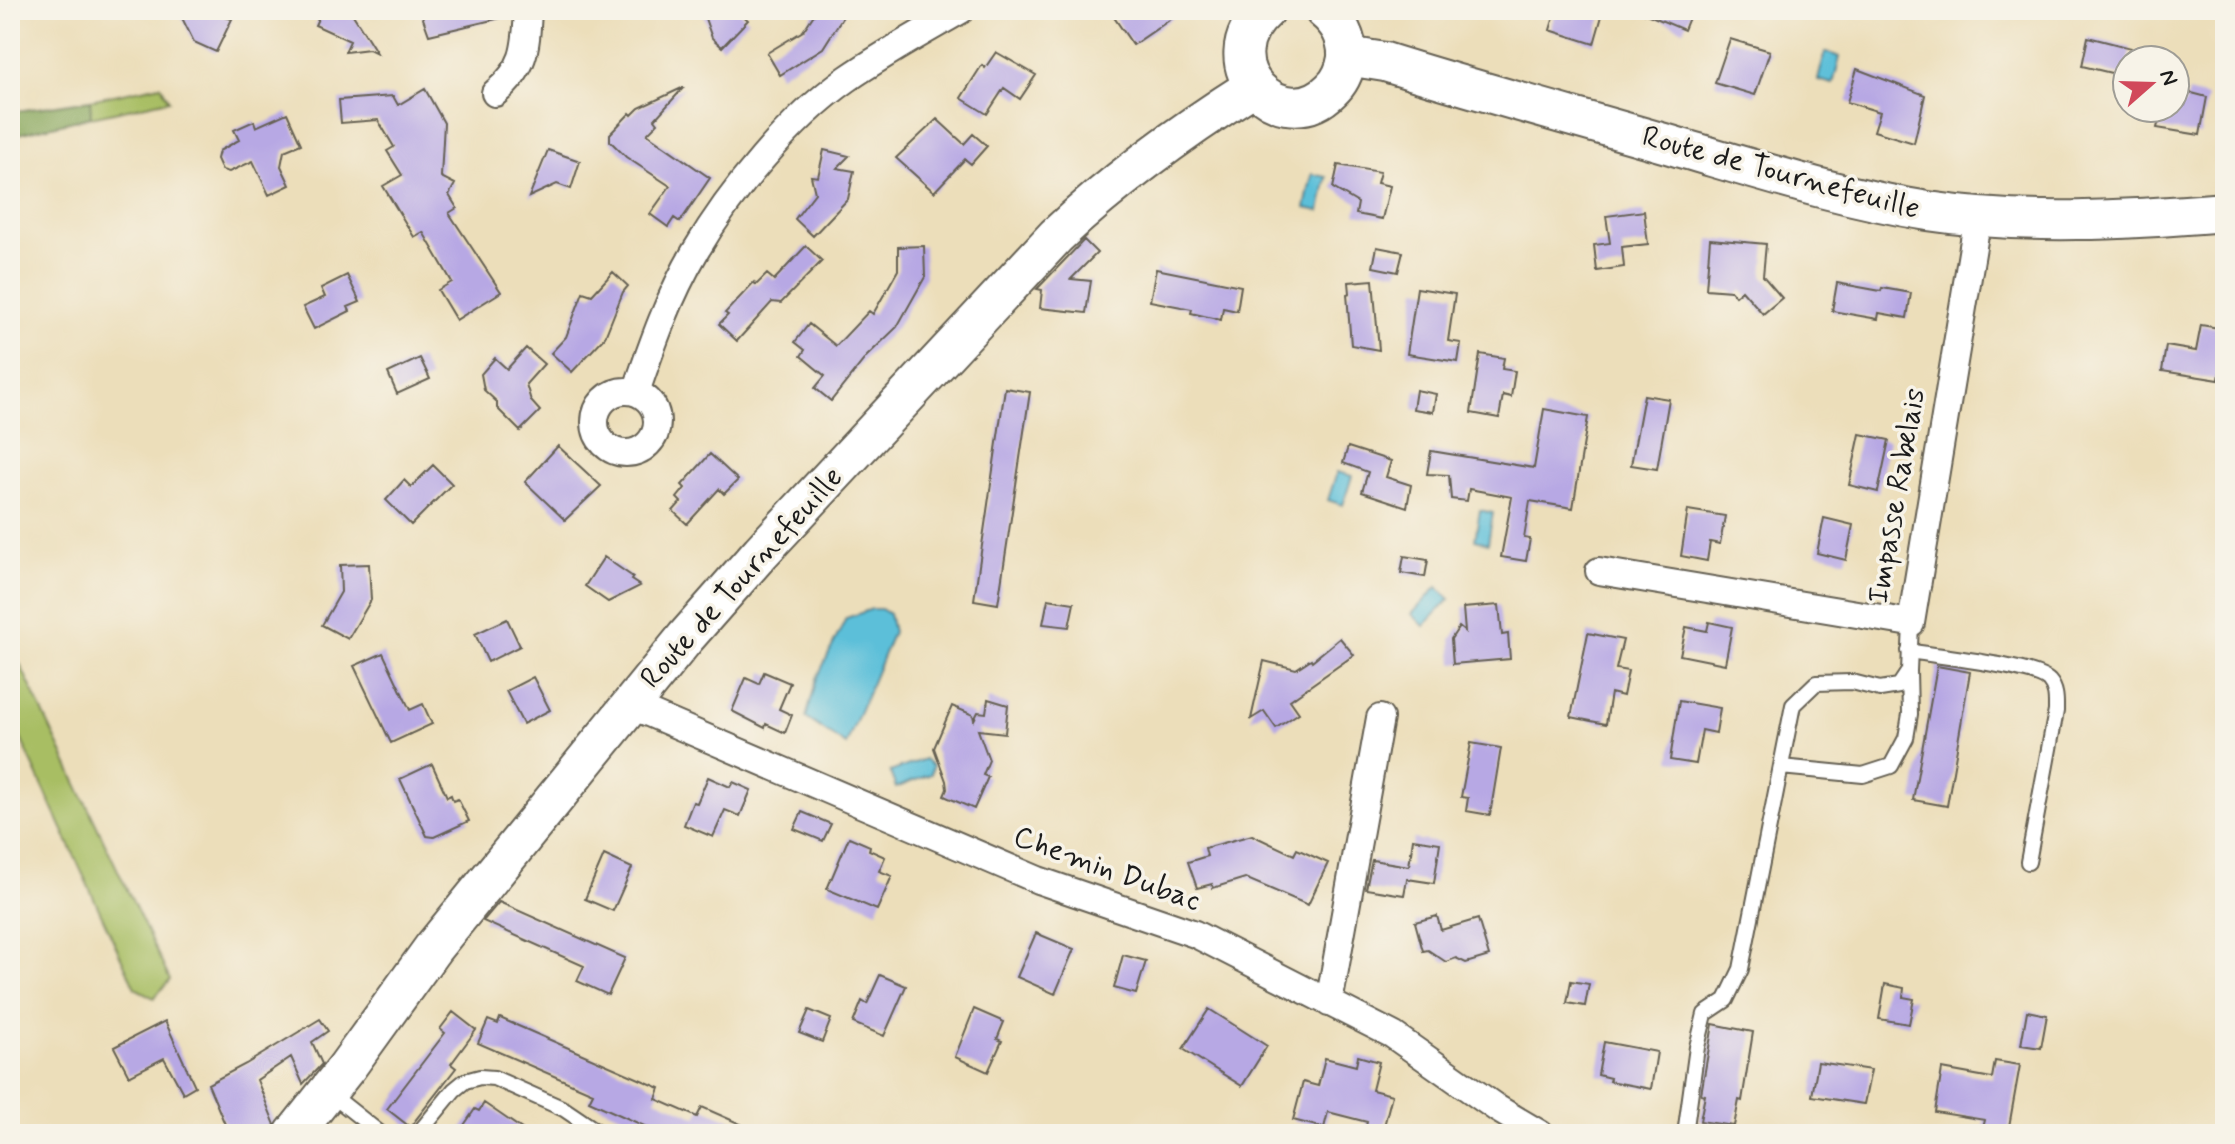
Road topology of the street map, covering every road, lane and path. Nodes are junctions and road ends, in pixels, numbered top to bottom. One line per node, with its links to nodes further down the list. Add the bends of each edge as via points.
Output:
1 (528, 10): 7 (street, via 521,65)
2 (961, 10): 10 (street, via 845,81 778,140 694,253)
3 (1324, 10): 5 (street, via 1341,29)
4 (1260, 12): 6 (street, via 1243,48)
5 (1347, 56): 6 (street, via 1333,89 1308,104 1277,102); 9 (street, Route de Tournefeuille, via 1385,62 1794,181 1883,203)
6 (1254, 86): 15 (street, Route de Tournefeuille, via 1140,162 1056,236 761,552)
7 (495, 93)
8 (2225, 212): 9 (street, Route de Tournefeuille, via 2107,219)
9 (1978, 216): 12 (street, Impasse Rabelais)
10 (636, 392)
11 (1599, 571): 12 (street, Impasse Rabelais)
12 (1911, 623): 13 (lane)
13 (1909, 651): 14 (lane); 18 (lane, via 2029,671 2049,681 2056,711)
14 (1909, 671): 17 (lane, via 1899,686 1880,689 1852,682 1816,683 1793,705); 17 (lane, via 1906,738 1891,766 1863,775)
15 (630, 705): 19 (street, Chemin Dubac, via 1038,880 1195,934); 20 (street, Route de Tournefeuille, via 433,948)
16 (1380, 718): 19 (street)
17 (1781, 767): 26 (lane, via 1741,969 1726,1000 1705,1014)
18 (2028, 862)
19 (1329, 1003): 25 (street, Chemin Dubac, via 1393,1035)
20 (327, 1092): 21 (street, Route de Tournefeuille); 22 (lane)
21 (294, 1134)
22 (381, 1134)
23 (418, 1134): 24 (lane, via 454,1090 480,1077 494,1078 564,1109)
24 (601, 1134)
25 (1540, 1134)
26 (1685, 1134)

